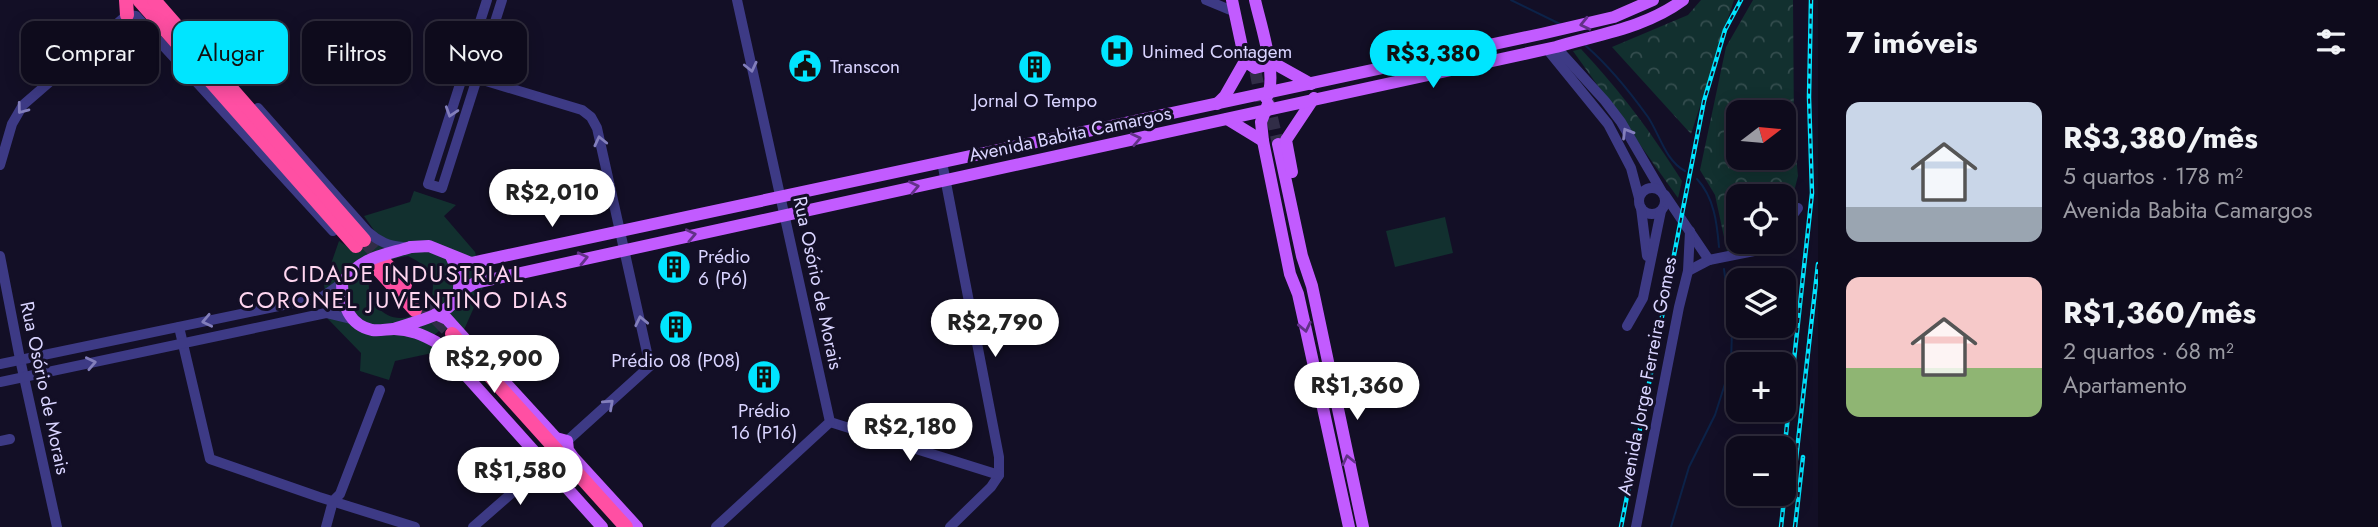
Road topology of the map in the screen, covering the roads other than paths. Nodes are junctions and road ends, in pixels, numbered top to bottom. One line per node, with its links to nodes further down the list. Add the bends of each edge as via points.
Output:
1 (138, 0): 2 (highway, via 360,243)
2 (154, 0)
3 (163, 0): 44 (street, via 368,232 391,246)
4 (487, 0): 14 (street)
5 (502, 0): 15 (street)
6 (737, 0): 35 (street, Rua Osório de Morais, one-way to 35)
7 (1206, 0): 12 (street)
8 (1247, 0): 18 (main road)
9 (1255, 0): 18 (main road)
10 (1653, 0): 16 (main road, Avenida Babita Camargos, one-way to 16, via 1626,12)
11 (1683, 0): 17 (main road, Avenida Babita Camargos, via 1625,28)
12 (1236, 4): 18 (main road)
13 (127, 7): 32 (street, one-way to 32, via 23,105); 50 (street, via 353,252)
14 (480, 21)
15 (495, 21)
16 (1542, 34): 17 (main road); 19 (main road, Avenida Babita Camargos)
17 (1552, 47): 20 (main road, Avenida Babita Camargos); 34 (street, one-way to 17, via 1605,100); 36 (street, via 1608,124 1631,168)
18 (1255, 57): 24 (main road); 25 (main road); 27 (main road)
19 (1398, 65): 20 (main road, via 1394,71); 24 (main road, Avenida Babita Camargos)
20 (1400, 80): 26 (main road, Avenida Babita Camargos)
21 (460, 84): 22 (street, one-way to 22, via 428,184 442,188)
22 (474, 84)
23 (496, 84): 43 (street, one-way to 23, via 591,117 582,110)
24 (1311, 84): 25 (main road, Avenida Babita Camargos)
25 (1274, 91): 27 (main road, Avenida Babita Camargos); 28 (main road)
26 (1314, 98): 28 (main road, Avenida Babita Camargos); 30 (main road)
27 (1217, 104): 31 (main road, Avenida Babita Camargos)
28 (1259, 111): 29 (main road, Avenida Babita Camargos); 30 (main road)
29 (1227, 119): 30 (main road); 33 (main road, Avenida Babita Camargos, one-way to 29)
30 (1274, 144): 82 (main road, one-way to 82, via 1290,274); 83 (main road, one-way to 30, via 1309,258)
31 (942, 162): 33 (street); 35 (main road, Avenida Babita Camargos)
32 (0, 165)
33 (945, 181): 41 (main road, Avenida Babita Camargos, one-way to 33); 70 (street, via 997,444)
34 (1663, 193): 36 (street, via 1648,188); 38 (street, via 1666,202); 40 (street)
35 (781, 198): 41 (street, Rua Osório de Morais); 43 (main road, Avenida Babita Camargos)
36 (1640, 203): 38 (street, via 1650,214); 51 (street)
37 (1798, 208): 39 (street)
38 (1662, 210): 40 (street); 51 (street)
39 (1796, 211)
40 (1678, 214): 42 (street)
41 (785, 215): 45 (main road, Avenida Babita Camargos, one-way to 41); 67 (street, Rua Osório de Morais)
42 (1690, 231): 49 (street); 52 (street, Avenida Jorge Ferreira Gomes)
43 (621, 232): 45 (street); 48 (main road, Avenida Babita Camargos, via 471,263)
44 (411, 247): 48 (main road, via 429,246); 50 (main road, bridge)
45 (624, 249): 54 (main road, Avenida Babita Camargos, one-way to 45, via 475,283); 68 (street, one-way to 45, via 650,366)
46 (1739, 254): 49 (street)
47 (0, 256): 62 (street, Rua Osório de Morais)
48 (451, 256): 54 (main road, bridge)
49 (1709, 260): 52 (street)
50 (376, 264): 53 (main road, bridge, via 352,270); 55 (highway)
51 (1648, 270): 58 (street, via 1643,298)
52 (1688, 271): 84 (street, Avenida Jorge Ferreira Gomes)
53 (342, 283): 57 (main road); 59 (street, one-way to 59, via 323,297)
54 (461, 291): 56 (main road, bridge)
55 (419, 307)
56 (436, 314): 60 (main road, bridge); 68 (main road, via 447,319 556,438)
57 (351, 319): 60 (main road, via 373,330); 61 (street, via 327,313)
58 (1627, 326)
59 (178, 327): 61 (street); 62 (street)
60 (394, 329): 69 (main road, via 436,342)
61 (183, 344): 64 (street, one-way to 61); 71 (street, via 209,459)
62 (20, 359): 63 (street); 64 (street, Rua Osório de Morais)
63 (0, 363)
64 (24, 377): 65 (street); 72 (street, Rua Osório de Morais)
65 (0, 382)
66 (380, 390): 71 (street, via 340,494)
67 (831, 422): 70 (street); 80 (street)
68 (567, 441): 79 (main road, via 573,457)
69 (545, 464): 75 (street); 76 (main road)
70 (999, 475): 81 (street)
71 (333, 501): 73 (street); 74 (street)
72 (57, 527)
73 (326, 527)
74 (415, 527)
75 (473, 527)
76 (602, 527)
77 (615, 527): 78 (highway, via 449,336)
78 (626, 527)
79 (637, 527)
80 (716, 527)
81 (950, 527)
82 (1349, 527)
83 (1363, 527)
84 (1636, 527)

